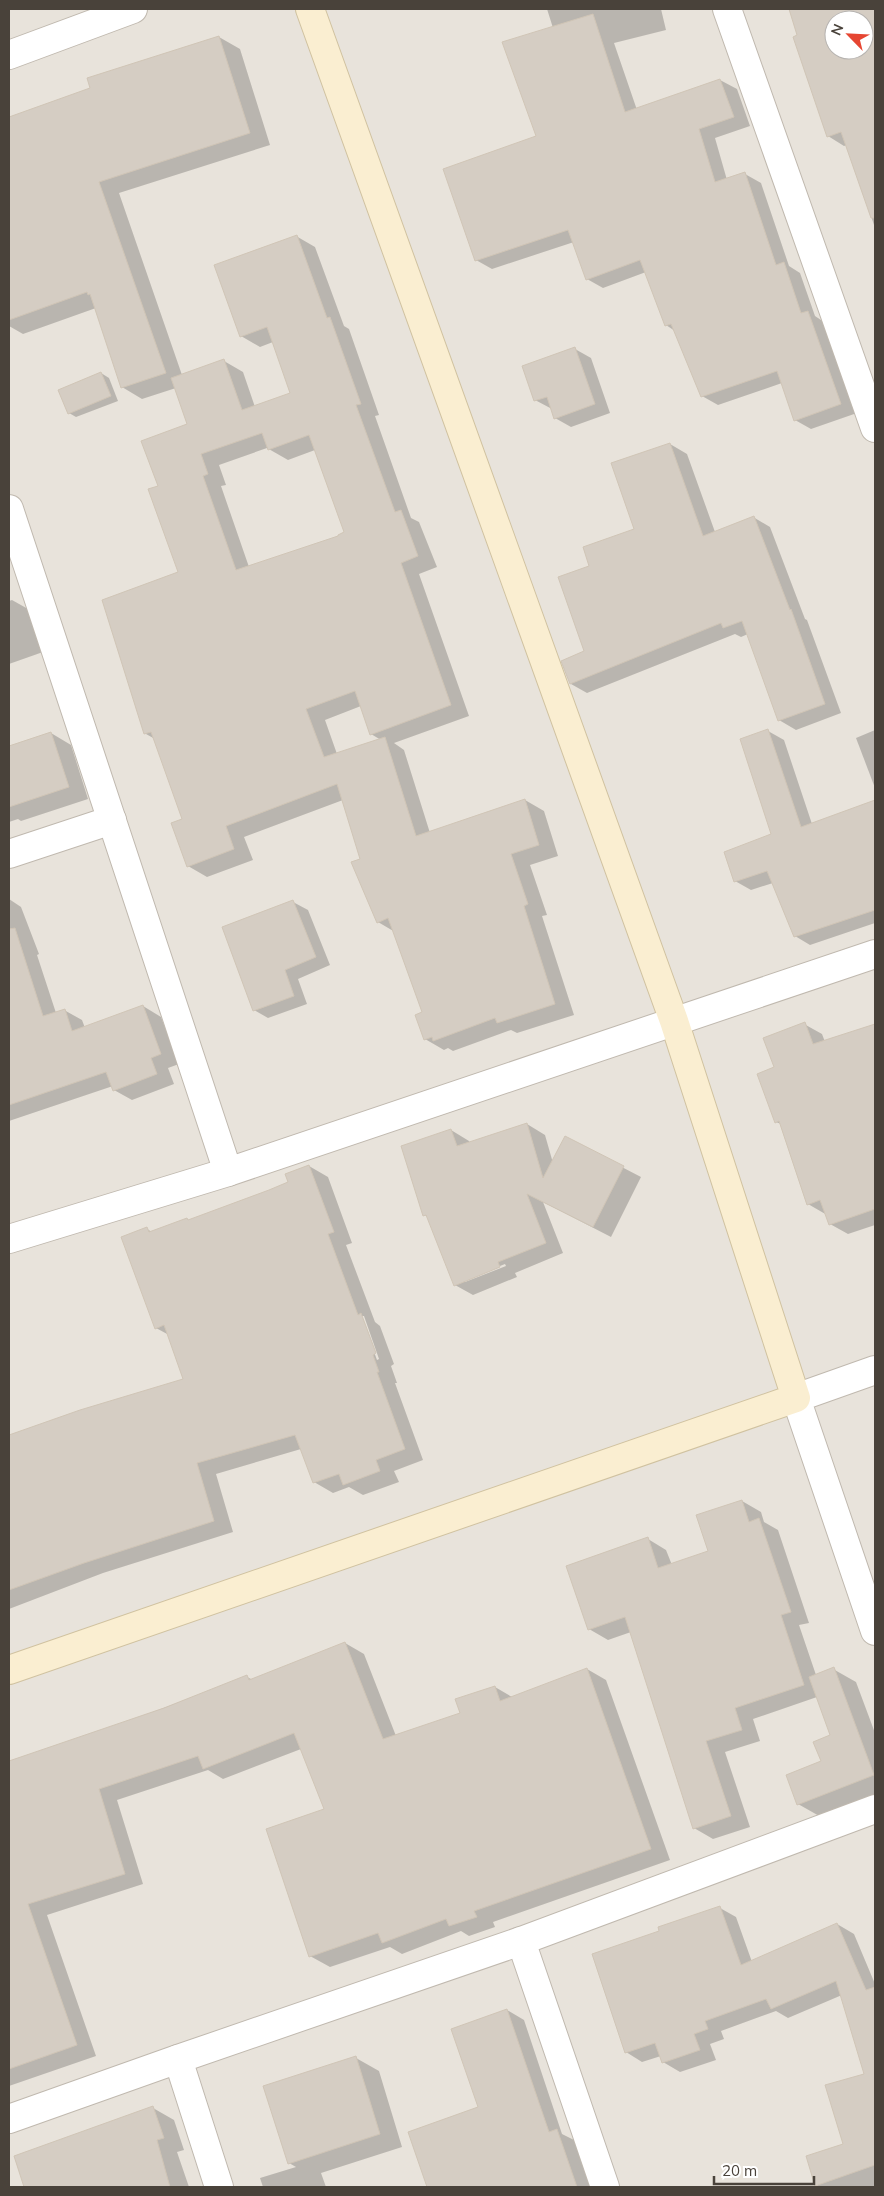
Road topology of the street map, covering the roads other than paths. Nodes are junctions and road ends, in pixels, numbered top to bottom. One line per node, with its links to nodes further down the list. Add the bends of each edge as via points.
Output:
1 (133, 9): 4 (street)
2 (310, 9): 10 (street)
3 (727, 9): 5 (street)
4 (9, 55)
5 (875, 428)
6 (9, 508): 7 (street)
7 (112, 820): 8 (street); 11 (street)
8 (9, 854)
9 (875, 954): 10 (street)
10 (674, 1020): 11 (street); 14 (street)
11 (228, 1172): 12 (street)
12 (9, 1239)
13 (875, 1370): 14 (street)
14 (796, 1398): 15 (street); 16 (street)
15 (875, 1631)
16 (9, 1670)
17 (875, 1809): 18 (street)
18 (521, 1941): 19 (street); 22 (street)
19 (178, 2059): 20 (street); 21 (street)
20 (9, 2119)
21 (219, 2187)
22 (605, 2187)

